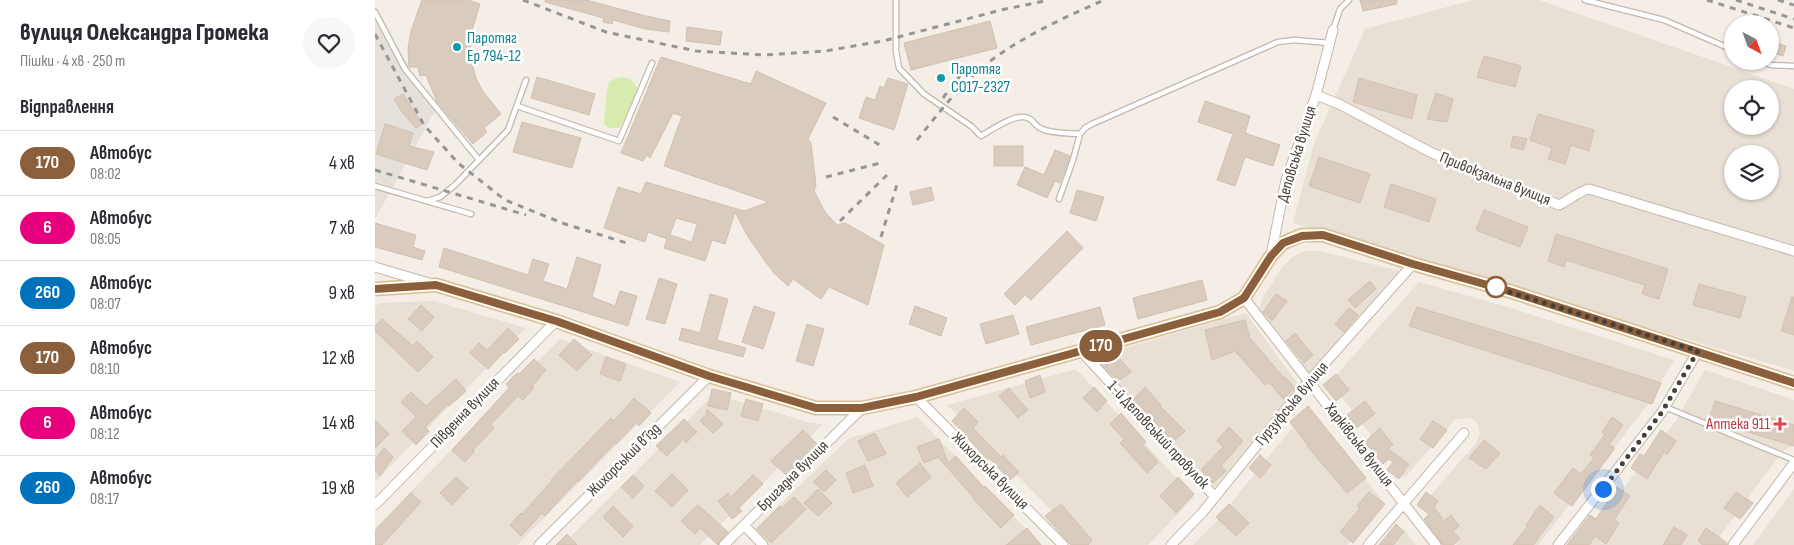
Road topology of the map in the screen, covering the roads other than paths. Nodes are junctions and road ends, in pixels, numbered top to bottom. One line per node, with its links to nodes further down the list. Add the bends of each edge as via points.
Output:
1 (896, 0): 14 (lane, via 895,51 899,68 923,94 981,136 1022,116 1031,118 1039,128 1051,132)
2 (1349, 0): 5 (lane, via 1340,9)
3 (1585, 0): 7 (lane, via 1664,20)
4 (375, 12): 15 (lane, via 405,69)
5 (1333, 30): 6 (street, Деповська вулиця)
6 (1329, 43): 12 (street, Деповська вулиця); 14 (lane, via 1278,42 1108,116)
7 (1724, 46)
8 (652, 63): 13 (lane, via 619,141)
9 (1779, 65): 10 (lane)
10 (1794, 66)
11 (526, 80): 13 (lane)
12 (1316, 95): 20 (street, Привокзальна вулиця, via 1431,153 1559,205 1589,189); 21 (street, Деповська вулиця, via 1286,180)
13 (517, 106): 15 (lane, via 508,130)
14 (1080, 134): 17 (lane)
15 (479, 160): 18 (lane, via 440,197)
16 (375, 186): 18 (lane)
17 (1059, 199)
18 (427, 201): 19 (lane)
19 (471, 214)
20 (1794, 251)
21 (1271, 256): 22 (main road, via 1283,243 1302,236 1323,235); 26 (main road, Деповська вулиця)
22 (1413, 264): 29 (main road); 31 (street, Гурзуфська вулиця)
23 (375, 267): 24 (street)
24 (436, 285): 25 (main road); 27 (main road, Деповська вулиця)
25 (375, 289)
26 (1244, 298): 28 (main road, Деповська вулиця, via 1220,312); 31 (street, Харківська вулиця)
27 (556, 321): 30 (main road, Деповська вулиця); 40 (street, Південна вулиця)
28 (1081, 351): 33 (main road, Деповська вулиця); 38 (street, 1-й Деповський провулок)
29 (1698, 351): 32 (main road); 34 (street)
30 (709, 376): 35 (main road, Деповська вулиця, via 816,408); 42 (street, Жихорський в’їзд)
31 (1309, 381): 38 (street, Гурзуфська вулиця); 39 (street, Харківська вулиця)
32 (1794, 383)
33 (916, 397): 35 (main road, Деповська вулиця); 45 (street, Жихорська вулиця)
34 (1665, 407): 37 (lane); 49 (street)
35 (862, 408): 41 (street, Бригадна вулиця)
36 (1464, 433): 39 (street)
37 (1794, 461): 50 (street)
38 (1215, 497): 46 (street, Гурзуфська вулиця)
39 (1404, 503): 47 (street); 48 (street, Харківська вулиця)
40 (375, 505)
41 (744, 525): 43 (street, Бригадна вулиця); 44 (street)
42 (539, 545)
43 (724, 545)
44 (763, 545)
45 (1063, 545)
46 (1171, 545)
47 (1368, 545)
48 (1436, 545)
49 (1559, 545)
50 (1733, 545)

